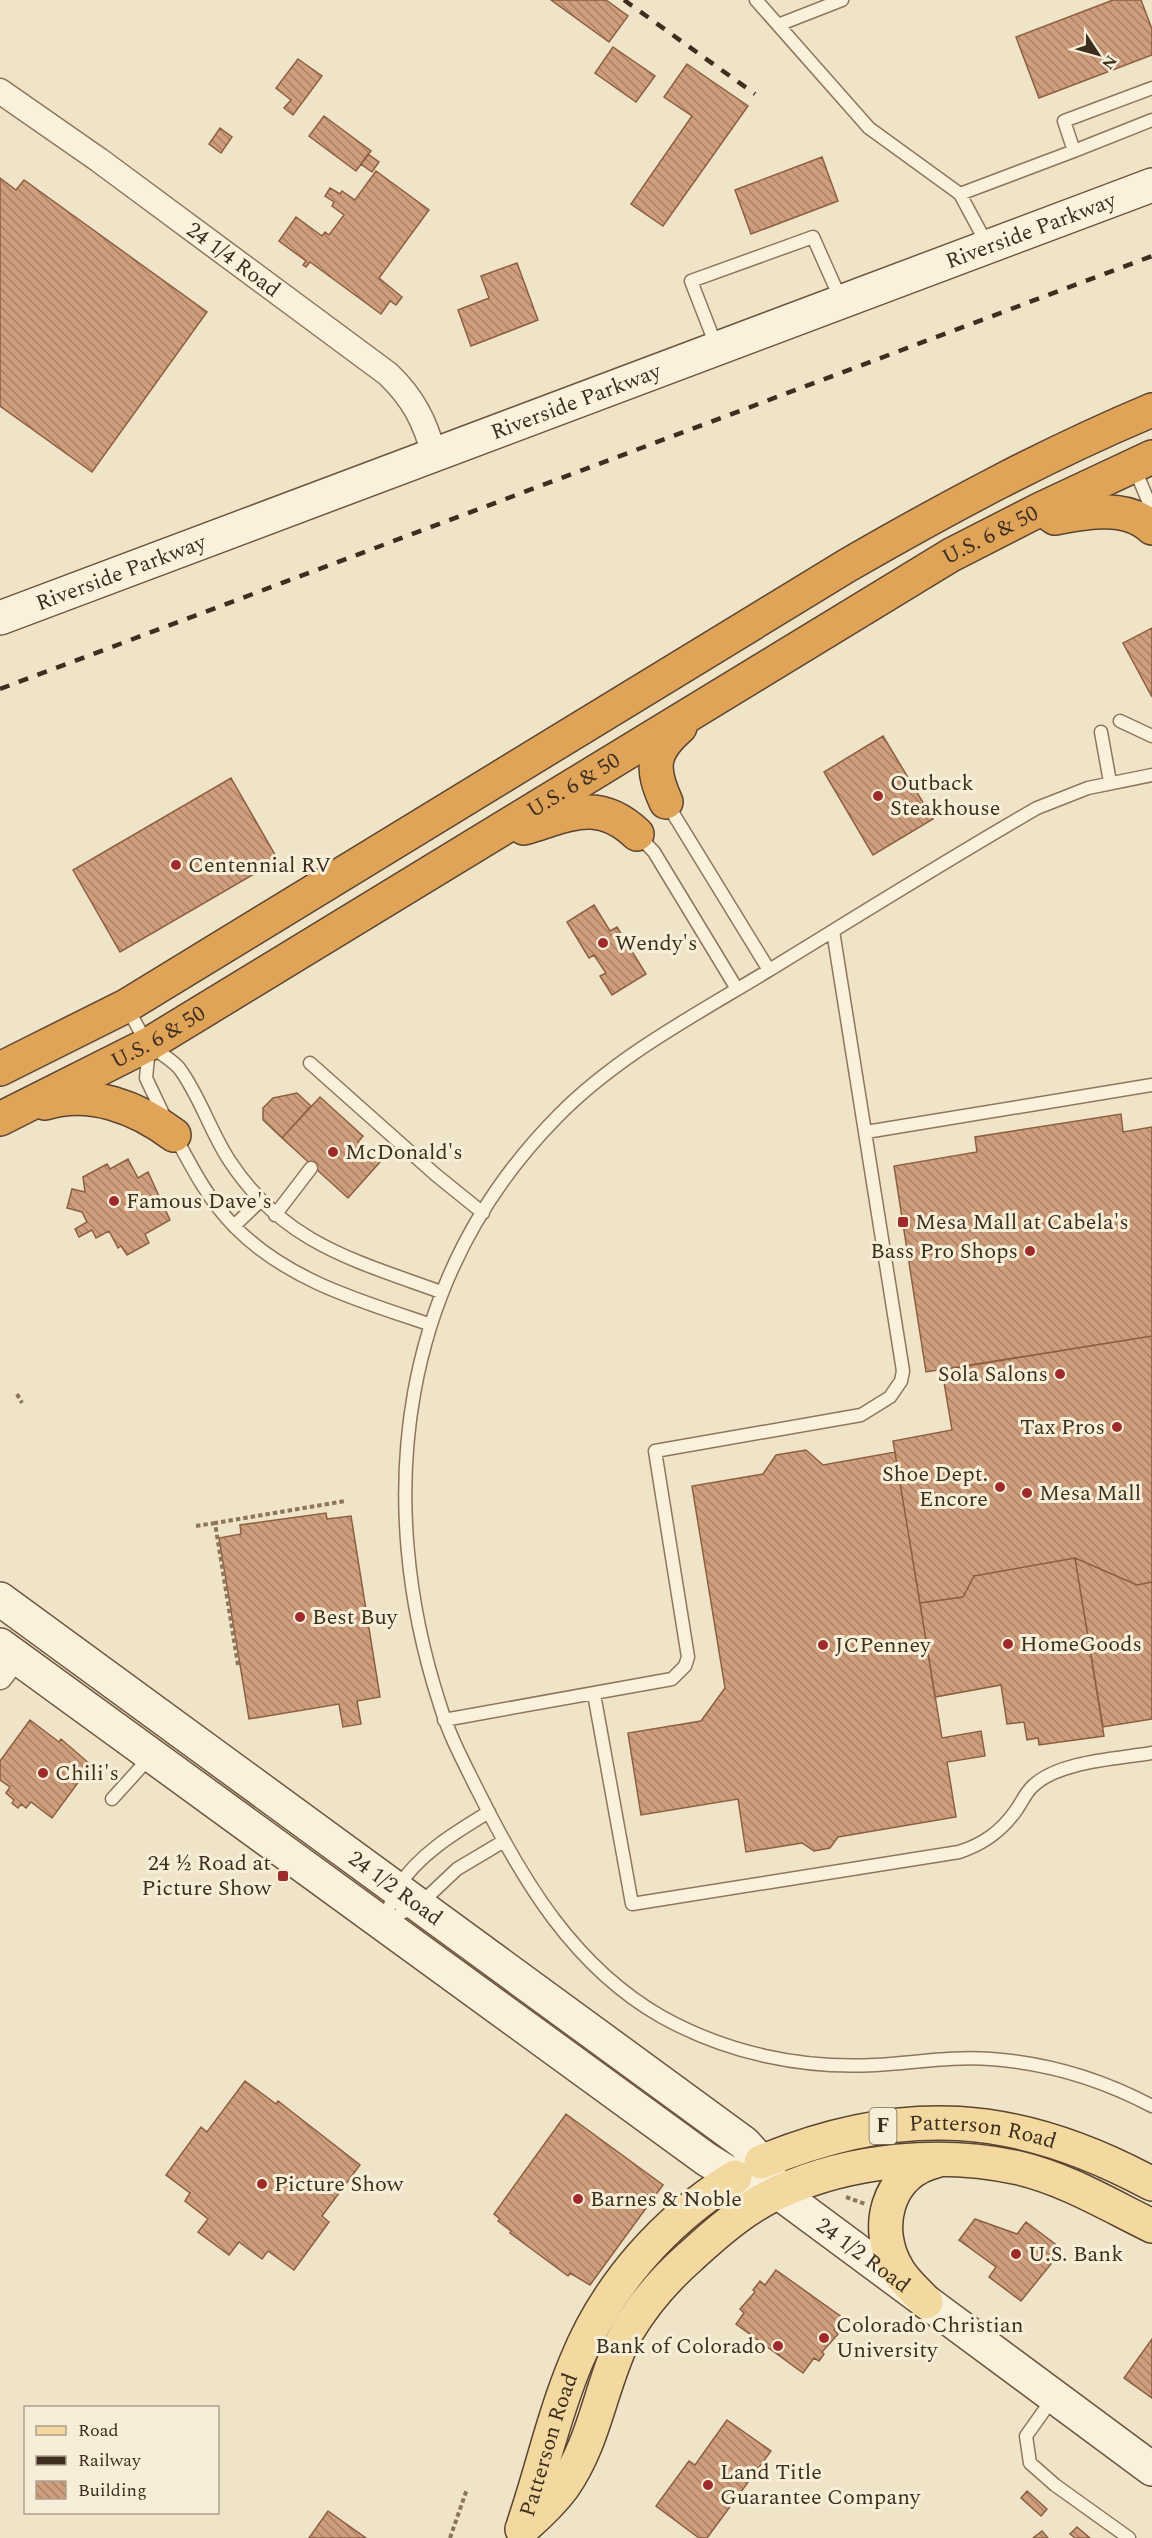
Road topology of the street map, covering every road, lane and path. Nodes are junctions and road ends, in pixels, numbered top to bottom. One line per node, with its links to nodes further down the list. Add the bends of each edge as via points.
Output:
1 (756, 0): 3 (lane)
2 (842, 0): 3 (lane)
3 (778, 25): 9 (lane, via 868,128)
4 (1152, 88): 7 (lane, via 1064,121)
5 (0, 91): 16 (street, 24 1/4 Road, via 388,374 420,412)
6 (1152, 120): 7 (lane)
7 (1074, 151): 9 (lane)
8 (1152, 185): 10 (main road, Riverside Parkway)
9 (960, 194): 10 (lane)
10 (989, 247): 11 (main road, Riverside Parkway)
11 (842, 301): 12 (main road, Riverside Parkway); 12 (lane, via 813,237 691,281)
12 (717, 348): 16 (main road, Riverside Parkway)
13 (1152, 390): 18 (highway)
14 (1152, 410): 18 (highway, U.S. 6 & 50)
15 (1152, 433): 17 (highway, via 1139,446)
16 (434, 455): 22 (main road, Riverside Parkway)
17 (1143, 462): 19 (highway, U.S. 6 & 50); 20 (lane)
18 (963, 499): 35 (highway, U.S. 6 & 50, via 848,565)
19 (1041, 509): 21 (highway, via 1055,518 1116,512); 23 (highway, U.S. 6 & 50, via 931,567)
20 (1152, 510)
21 (1152, 528)
22 (0, 618)
23 (708, 703): 29 (highway, via 658,751 654,767); 31 (highway, U.S. 6 & 50)
24 (1120, 721): 26 (lane)
25 (1101, 732): 28 (lane)
26 (1152, 736)
27 (1152, 775): 28 (lane)
28 (1110, 782): 32 (lane, via 1037,808)
29 (666, 802): 33 (lane)
30 (637, 834): 31 (highway, via 618,818 601,811 566,816); 34 (lane, via 654,852)
31 (484, 839): 36 (highway, U.S. 6 & 50)
32 (833, 931): 33 (lane); 41 (lane)
33 (769, 970): 34 (lane)
34 (737, 989): 45 (lane, via 633,1056 578,1097 516,1165)
35 (126, 1006): 36 (lane); 38 (highway, U.S. 6 & 50)
36 (149, 1044): 40 (highway, U.S. 6 & 50); 42 (lane, via 146,1078); 44 (lane, via 178,1066 228,1158)
37 (310, 1063): 45 (lane)
38 (0, 1069)
39 (1152, 1085): 41 (lane)
40 (6, 1116): 42 (highway, via 51,1101 110,1102 152,1118)
41 (866, 1132): 62 (lane, via 903,1371 901,1381 882,1405 849,1419 655,1451 688,1657 672,1679)
42 (174, 1135): 47 (lane, via 197,1176)
43 (311, 1168): 46 (lane)
44 (260, 1202): 46 (lane); 47 (lane)
45 (483, 1213): 48 (lane)
46 (275, 1215): 48 (lane, via 315,1243)
47 (234, 1226): 49 (lane, via 298,1274)
48 (441, 1292): 49 (lane)
49 (429, 1324): 64 (lane, via 410,1409 405,1459 406,1511 419,1619)
50 (18, 1394): 51 (path)
51 (22, 1403)
52 (345, 1501): 53 (path)
53 (279, 1512): 54 (path); 55 (path)
54 (280, 1520)
55 (215, 1523): 56 (path); 61 (path)
56 (196, 1526)
57 (0, 1599): 59 (main road, 24 1/2 Road)
58 (0, 1625): 59 (main road, via 30,1636)
59 (45, 1632): 63 (main road, 24 1/2 Road)
60 (5, 1659): 63 (main road, via 29,1653 54,1659 125,1701); 66 (main road, 24 1/2 Road)
61 (238, 1665)
62 (594, 1694): 64 (lane); 65 (lane, via 632,1904 959,1852 994,1834 1041,1780 1077,1766)
63 (155, 1712): 70 (main road, 24 1/2 Road)
64 (444, 1720): 68 (lane)
65 (1152, 1754)
66 (152, 1755): 67 (lane); 71 (main road, 24 1/2 Road)
67 (112, 1799)
68 (489, 1812): 69 (lane); 70 (lane, via 414,1867)
69 (504, 1841): 70 (lane); 72 (lane, via 549,1914 590,1963 631,1997 686,2029 755,2054 814,2065 956,2059 1029,2064 1098,2080)
70 (409, 1896): 71 (lane); 71 (lane); 74 (main road, 24 1/2 Road, via 744,2143)
71 (384, 1922): 74 (main road, 24 1/2 Road, via 697,2152)
72 (1152, 2106)
73 (949, 2158): 76 (main road, Patterson Road / F, via 876,2164); 79 (main road, Patterson Road / F, via 1021,2169 1055,2180); 80 (main road, via 928,2163 904,2178 888,2204 885,2221 897,2268)
74 (748, 2169): 75 (main road, Patterson Road / F, via 839,2134 895,2124 953,2122 1039,2136 1104,2160); 76 (main road, 24 1/2 Road); 84 (main road, Patterson Road / F, via 690,2207 660,2235 609,2299 576,2361)
75 (1152, 2184)
76 (778, 2192): 80 (main road, 24 1/2 Road); 84 (main road, Patterson Road / F, via 728,2223 673,2272 644,2306 609,2372 577,2462 564,2486)
77 (836, 2193): 78 (path)
78 (866, 2204)
79 (1152, 2226)
80 (926, 2302): 81 (main road, 24 1/2 Road)
81 (1054, 2397): 82 (main road, 24 1/2 Road); 86 (lane, via 1026,2436 1030,2463)
82 (1152, 2469)
83 (467, 2489): 85 (path)
84 (520, 2534)
85 (450, 2538)
86 (1130, 2538)

